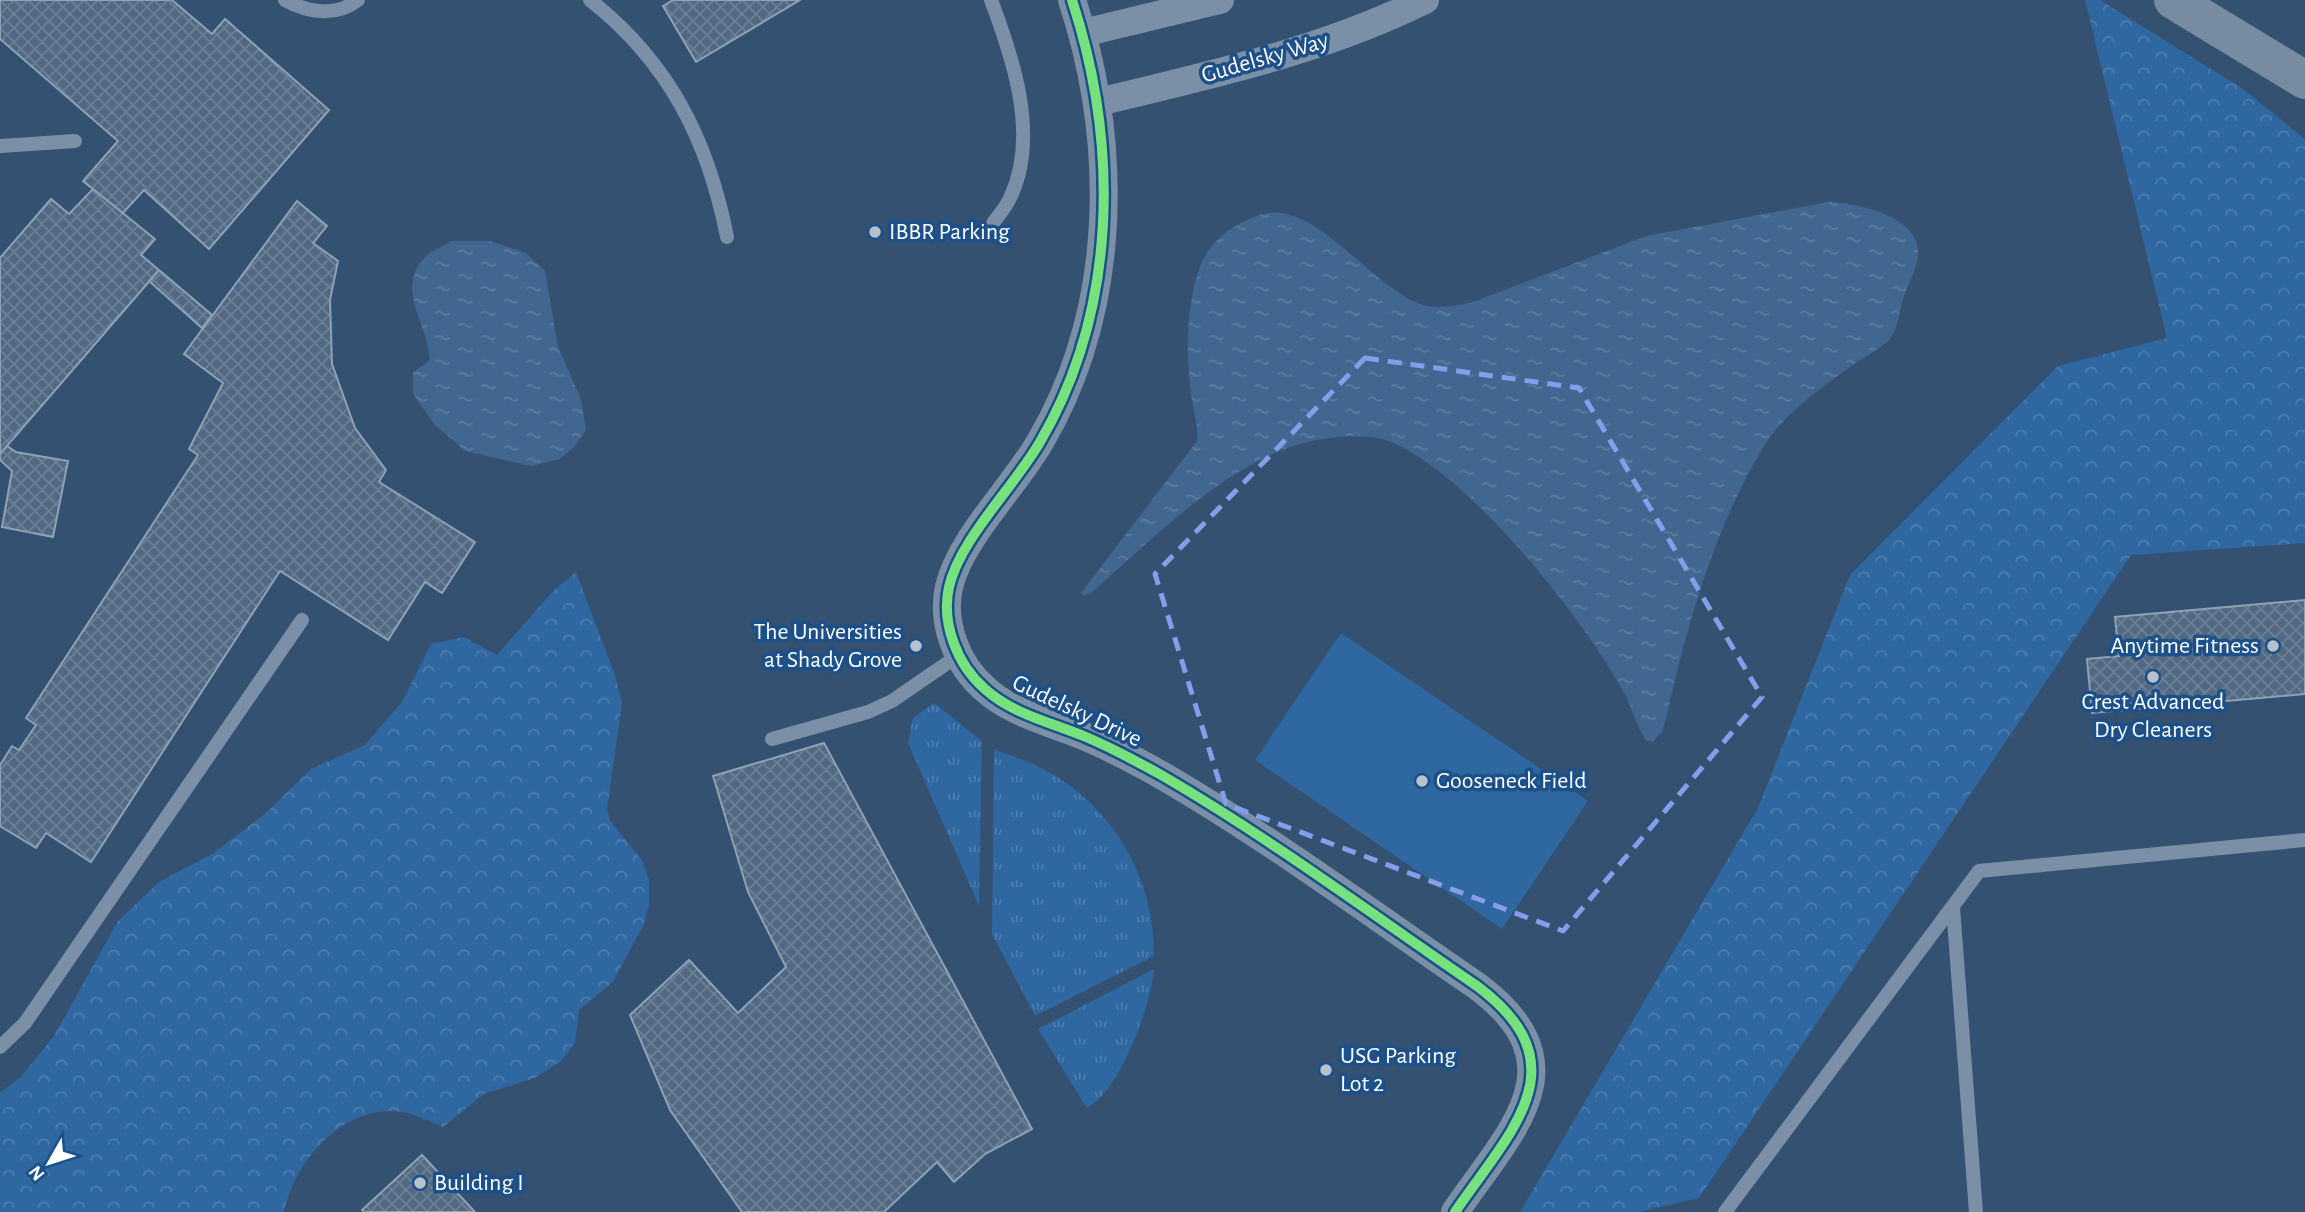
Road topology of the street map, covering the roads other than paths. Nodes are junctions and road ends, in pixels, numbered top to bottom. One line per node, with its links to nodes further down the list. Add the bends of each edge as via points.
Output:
1 (285, 0): 2 (lane, via 332,12)
2 (358, 0)
3 (590, 0): 15 (lane, via 622,26 689,118 709,160)
4 (991, 0): 14 (lane, via 1008,46 1020,101 1023,152 1012,196)
5 (1072, 0): 9 (street, Gudelsky Drive)
6 (1220, 0): 9 (street)
7 (1425, 0): 11 (street, Gudelsky Way, via 1381,22 1301,50)
8 (2173, 0): 10 (main road)
9 (1083, 33): 11 (street, Gudelsky Drive)
10 (2305, 80)
11 (1099, 102): 17 (street, Gudelsky Drive, via 1105,205 1091,310 1058,409 1022,471 953,570 947,612)
12 (75, 141): 13 (lane)
13 (0, 146)
14 (993, 223)
15 (727, 237)
16 (302, 620): 21 (lane, via 25,1023)
17 (959, 655): 18 (lane, via 880,707); 22 (street, Gudelsky Drive, via 985,689 1003,702 1165,777 1476,986 1516,1020 1532,1061 1528,1099)
18 (772, 739)
19 (2305, 840): 20 (lane, via 1979,871)
20 (1953, 907): 23 (lane); 24 (lane)
21 (0, 1047)
22 (1455, 1212)
23 (1726, 1212)
24 (1976, 1212)

